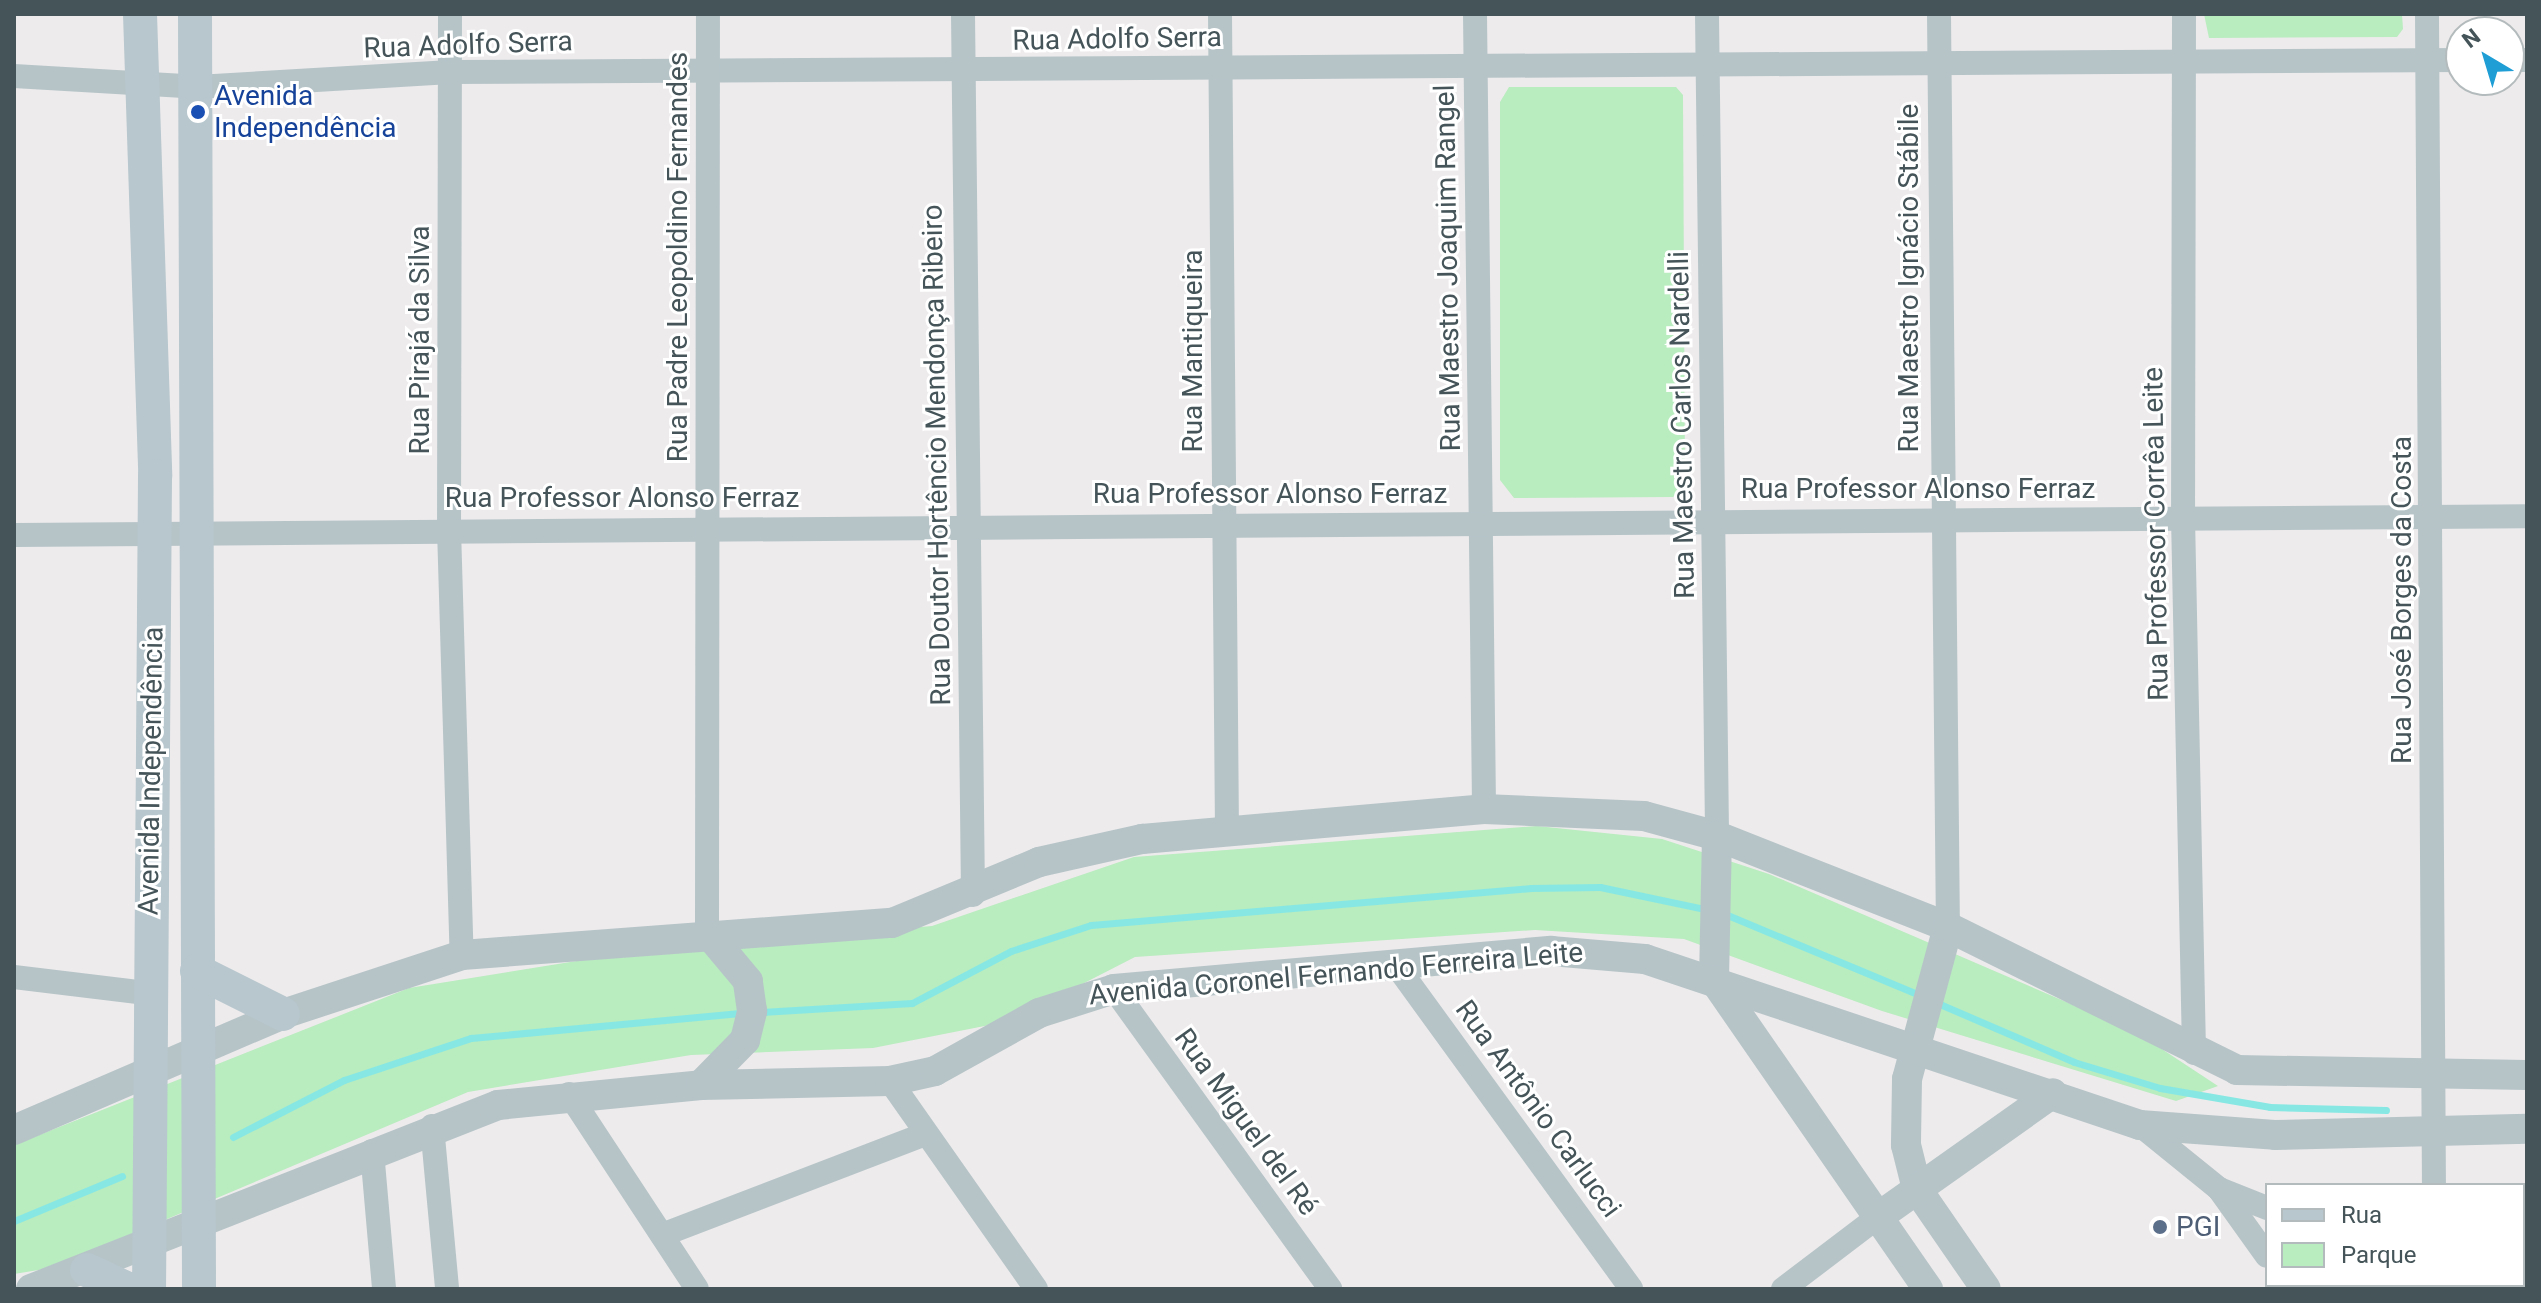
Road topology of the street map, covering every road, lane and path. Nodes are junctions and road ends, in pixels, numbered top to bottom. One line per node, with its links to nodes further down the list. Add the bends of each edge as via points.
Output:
1 (140, 14): 23 (main road, Avenida Independência)
2 (195, 14): 24 (main road, Avenida Independência)
3 (450, 14): 21 (street, Rua Pirajá da Silva)
4 (708, 14): 19 (street, Rua Padre Leopoldino Fernandes)
5 (963, 14): 20 (street, Rua Doutor Hortêncio Mendonça Ribeiro)
6 (1220, 14): 18 (street, Rua Mantiqueira)
7 (1475, 14): 17 (street, Rua Maestro Joaquim Rangel)
8 (1707, 14): 15 (street, Rua Maestro Carlos Nardelli)
9 (1939, 14): 16 (street, Rua Maestro Ignácio Stábile)
10 (2184, 14): 14 (street, Rua Professor Corrêa Leite)
11 (2427, 14): 12 (street, Rua José Borges da Costa)
12 (2427, 60): 13 (street, Rua Adolfo Serra); 14 (street, Rua Adolfo Serra); 27 (street, Rua José Borges da Costa)
13 (2445, 60)
14 (2185, 62): 16 (street, Rua Adolfo Serra); 26 (street, Rua Professor Corrêa Leite)
15 (1708, 64): 16 (street, Rua Adolfo Serra); 17 (street, Rua Adolfo Serra); 29 (street, Rua Maestro Carlos Nardelli)
16 (1939, 65): 28 (street, Rua Maestro Ignácio Stábile)
17 (1475, 66): 18 (street, Rua Adolfo Serra); 31 (street, Rua Maestro Joaquim Rangel)
18 (1220, 68): 20 (street, Rua Adolfo Serra); 30 (street, Rua Mantiqueira)
19 (709, 70): 20 (street, Rua Adolfo Serra); 21 (street, Rua Adolfo Serra); 33 (street, Rua Padre Leopoldino Fernandes)
20 (963, 70): 32 (street, Rua Doutor Hortêncio Mendonça Ribeiro)
21 (451, 72): 24 (street, Rua Adolfo Serra); 34 (street, Rua Pirajá da Silva)
22 (14, 76): 23 (street, Rua Adolfo Serra)
23 (143, 86): 24 (street, Rua Adolfo Serra); 36 (main road, Avenida Independência)
24 (197, 87): 35 (main road, Avenida Independência)
25 (2527, 516): 27 (street, Rua Professor Alonso Ferraz)
26 (2183, 517): 27 (street, Rua Professor Alonso Ferraz); 28 (street, Rua Professor Alonso Ferraz); 54 (street, Rua Professor Corrêa Leite)
27 (2431, 517): 56 (street, Rua José Borges da Costa)
28 (1939, 520): 29 (street, Rua Professor Alonso Ferraz); 42 (street, Rua Maestro Ignácio Stábile)
29 (1714, 521): 31 (street, Rua Professor Alonso Ferraz); 40 (street, Rua Maestro Carlos Nardelli)
30 (1224, 523): 31 (street, Rua Professor Alonso Ferraz); 32 (street, Rua Professor Alonso Ferraz); 39 (street, Rua Mantiqueira)
31 (1481, 523): 38 (street, Rua Maestro Joaquim Rangel)
32 (968, 526): 33 (street, Rua Professor Alonso Ferraz); 41 (street, Rua Doutor Hortêncio Mendonça Ribeiro)
33 (709, 527): 34 (street, Rua Professor Alonso Ferraz); 43 (street, Rua Padre Leopoldino Fernandes)
34 (449, 529): 35 (street, Rua Professor Alonso Ferraz); 44 (street, Rua Pirajá da Silva)
35 (197, 531): 36 (street, Rua Professor Alonso Ferraz); 46 (main road, Avenida Independência)
36 (154, 533): 37 (street, Rua Professor Alonso Ferraz); 50 (main road, Avenida Independência)
37 (14, 535)
38 (1484, 809): 39 (street); 40 (street, via 1644,816)
39 (1227, 831): 41 (street, via 1093,848 1039,862)
40 (1717, 836): 42 (street); 48 (street)
41 (973, 895): 43 (street, via 892,923)
42 (1948, 927): 52 (street); 54 (street)
43 (707, 932): 44 (street); 59 (street, via 748,981 745,1040)
44 (462, 955): 51 (street)
45 (1396, 965): 48 (street, Avenida Coronel Fernando Ferreira Leite, via 1597,951); 49 (street, Avenida Coronel Fernando Ferreira Leite); 88 (street, Rua Antônio Carlucci)
46 (197, 971): 51 (main road); 53 (main road, Avenida Independência)
47 (14, 977): 50 (street)
48 (1714, 980): 52 (street, Avenida Coronel Fernando Ferreira Leite); 73 (street)
49 (1114, 989): 58 (street, Avenida Coronel Fernando Ferreira Leite, via 1039,1013 935,1071); 87 (street, Rua Miguel del Ré)
50 (146, 993): 55 (main road, Avenida Independência)
51 (283, 1014): 53 (street)
52 (1917, 1046): 60 (street, Avenida Coronel Fernando Ferreira Leite); 70 (street, via 1903,1113)
53 (197, 1050): 55 (street); 74 (main road, Avenida Independência)
54 (2194, 1053): 56 (street, via 2262,1075)
55 (147, 1073): 65 (street); 76 (main road, Avenida Independência)
56 (2434, 1075): 57 (street); 66 (street, Rua José Borges da Costa)
57 (2527, 1075)
58 (890, 1081): 59 (street, Avenida Coronel Fernando Ferreira Leite); 67 (street)
59 (701, 1085): 61 (street, Avenida Coronel Fernando Ferreira Leite)
60 (2053, 1093): 62 (street, Avenida Coronel Fernando Ferreira Leite); 70 (street)
61 (569, 1094): 63 (street, Avenida Coronel Fernando Ferreira Leite); 75 (street)
62 (2140, 1125): 66 (street, Avenida Coronel Fernando Ferreira Leite, via 2275,1135); 71 (street)
63 (432, 1126): 68 (street, Avenida Coronel Fernando Ferreira Leite); 84 (street)
64 (2527, 1129): 66 (street, Avenida Coronel Fernando Ferreira Leite)
65 (14, 1130)
66 (2433, 1131): 69 (street, Rua José Borges da Costa)
67 (925, 1134): 75 (street); 86 (street)
68 (372, 1151): 74 (street, Avenida Coronel Fernando Ferreira Leite); 83 (street)
69 (2434, 1183)
70 (1917, 1189): 73 (street); 91 (street)
71 (2219, 1189): 72 (street); 77 (street)
72 (2265, 1207)
73 (1878, 1217): 89 (street); 90 (street)
74 (199, 1228): 76 (street, Avenida Coronel Fernando Ferreira Leite); 82 (main road, Avenida Independência)
75 (662, 1235): 85 (street)
76 (147, 1248): 78 (street, Avenida Coronel Fernando Ferreira Leite); 81 (main road, Avenida Independência)
77 (2265, 1253)
78 (87, 1270): 79 (street, Avenida Coronel Fernando Ferreira Leite); 80 (main road)
79 (31, 1289)
80 (128, 1289)
81 (149, 1289)
82 (199, 1289)
83 (384, 1289)
84 (447, 1289)
85 (697, 1289)
86 (1036, 1289)
87 (1330, 1289)
88 (1631, 1289)
89 (1783, 1289)
90 (1928, 1289)
91 (1986, 1289)

